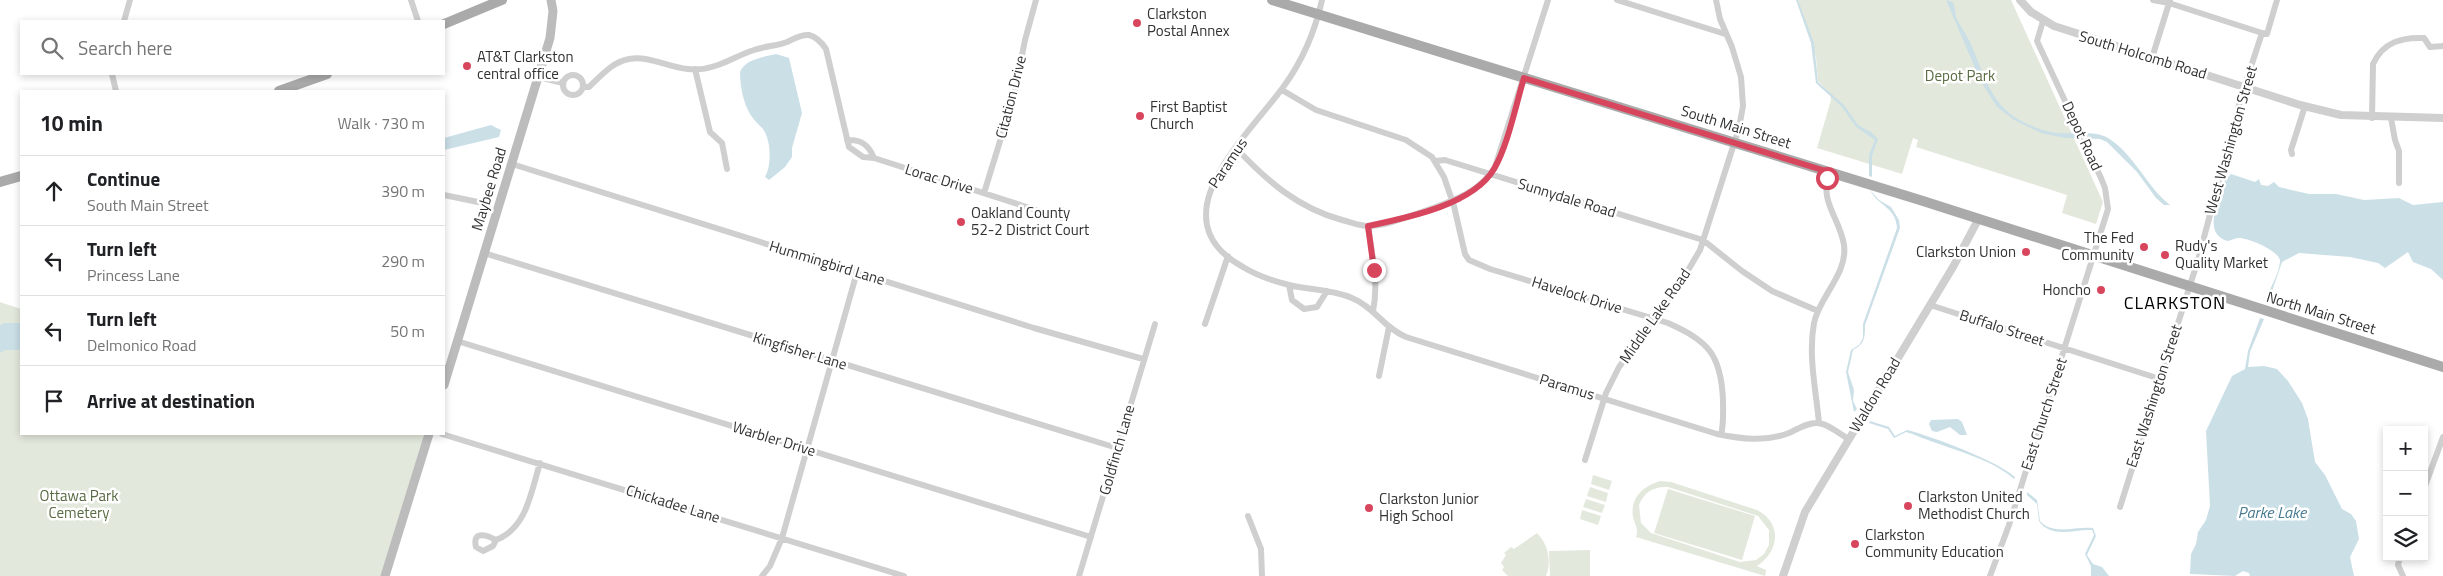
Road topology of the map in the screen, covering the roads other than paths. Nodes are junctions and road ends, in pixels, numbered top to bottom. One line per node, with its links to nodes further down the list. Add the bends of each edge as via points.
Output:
1 (130, 0): 16 (street)
2 (410, 0): 17 (street)
3 (502, 0): 19 (main road)
4 (551, 0): 27 (main road, Maybee Road, via 552,30)
5 (1036, 0): 52 (street, Citation Drive, via 1014,96)
6 (1272, 0): 15 (main road, South Main Street)
7 (1322, 0): 15 (street)
8 (1548, 0): 28 (street)
9 (1617, 0): 21 (street)
10 (1716, 0): 21 (street, Middle Lake Road)
11 (2020, 0): 18 (street)
12 (2153, 0): 14 (street)
13 (2277, 0): 20 (street, West Washington Street, via 2267,34)
14 (2170, 2): 20 (street); 23 (street)
15 (1319, 14): 28 (main road, South Main Street); 34 (street, Paramus, via 1305,51)
16 (124, 20)
17 (418, 20)
18 (2043, 21): 23 (street, South Holcomb Road); 62 (street, Depot Road, via 2037,41 2105,188 2108,210)
19 (445, 24)
20 (2262, 33): 30 (street, West Washington Street)
21 (1725, 34): 40 (street, Middle Lake Road, via 1741,77 1743,106)
22 (2443, 46): 36 (street, via 2430,47 2424,38 2406,38 2392,42 2377,56 2373,64)
23 (2152, 58): 30 (street, South Holcomb Road)
24 (695, 69): 31 (street, via 671,67 641,58 631,59 610,68 589,87); 39 (street, via 713,67 753,50 786,43 803,35 816,37 826,49); 46 (street, via 710,132 722,144)
25 (112, 75): 32 (street)
26 (324, 75): 33 (main road)
27 (538, 77): 29 (street); 45 (main road, Maybee Road)
28 (1524, 78): 40 (main road, South Main Street); 48 (street, via 1500,156)
29 (564, 83): 31 (street, via 565,90 571,94 578,93); 31 (street, via 568,76 575,75 581,79)
30 (2245, 86): 35 (street, South Holcomb Road); 65 (street, West Washington Street)
31 (583, 87)
32 (116, 90)
33 (282, 90)
34 (1282, 90): 41 (street, Paramus); 44 (street, Sunnydale Road, via 1327,114 1406,140)
35 (2305, 106): 36 (street, South Holcomb Road, via 2341,115); 42 (street)
36 (2372, 118): 37 (street, South Holcomb Road)
37 (2391, 118): 38 (street, South Holcomb Road); 51 (street, via 2399,151)
38 (2443, 118)
39 (846, 140): 43 (street, Lorac Drive, via 849,147 863,157); 43 (street, via 862,142)
40 (1734, 142): 47 (main road, South Main Street); 59 (street, Middle Lake Road)
41 (1236, 149): 58 (street, via 1297,202 1322,214); 61 (street, Paramus, via 1208,192 1205,212 1207,227)
42 (2292, 154)
43 (874, 158): 52 (street, Lorac Drive)
44 (1435, 161): 48 (street, Sunnydale Road, via 1445,160); 55 (street)
45 (512, 164): 60 (main road, Maybee Road); 63 (street, Hummingbird Lane)
46 (727, 169)
47 (1829, 172): 57 (main road, South Main Street); 69 (street, via 1827,200 1844,254 1838,274)
48 (1491, 174): 55 (street); 59 (street, Sunnydale Road)
49 (20, 176): 50 (main road)
50 (0, 182)
51 (2399, 183)
52 (984, 193): 56 (street, Lorac Drive)
53 (445, 194): 54 (street)
54 (478, 202)
55 (1453, 202): 58 (street); 70 (street, Havelock Drive, via 1462,248 1469,260)
56 (1061, 218)
57 (1979, 218): 62 (main road, South Main Street); 67 (street, Waldon Road)
58 (1368, 226): 68 (street, via 1376,298)
59 (1703, 240): 69 (street, Sunnydale Road, via 1772,292); 70 (street, Middle Lake Road, via 1687,274)
60 (484, 253): 74 (main road, Maybee Road); 77 (street, Kingfisher Lane)
61 (1228, 256): 64 (street, Paramus, via 1255,273); 72 (street)
62 (2094, 256): 65 (main road, South Main Street); 75 (street, East Church Street)
63 (857, 272): 76 (street, Hummingbird Lane); 77 (street)
64 (1289, 285): 66 (street, Paramus); 66 (street, via 1292,300 1304,309 1317,307)
65 (2190, 286): 78 (main road, North Main Street); 80 (street, East Washington Street)
66 (1327, 291): 68 (street, Paramus, via 1351,297)
67 (1930, 305): 75 (street, Buffalo Street); 88 (street, Waldon Road)
68 (1374, 310): 73 (street, Paramus)
69 (1818, 311): 83 (street, via 1812,351)
70 (1654, 318): 82 (street, Middle Lake Road, via 1624,359); 86 (street, Havelock Drive, via 1691,334 1713,354 1722,385)
71 (1155, 324): 76 (street, Goldfinch Lane)
72 (1205, 324)
73 (1389, 327): 79 (street); 82 (street, Paramus, via 1406,337)
74 (457, 342): 81 (main road, Maybee Road); 90 (street, Warbler Drive)
75 (2065, 349): 80 (street, Buffalo Street); 100 (street, East Church Street)
76 (1142, 359): 89 (street, Goldfinch Lane)
77 (831, 361): 89 (street, Kingfisher Lane); 90 (street)
78 (2443, 368)
79 (1379, 376)
80 (2160, 379): 94 (street, East Washington Street)
81 (445, 381)
82 (1604, 398): 86 (street, Paramus); 91 (street, Middle Lake Road)
83 (1819, 423): 86 (street, Paramus, via 1763,439); 88 (street)
84 (429, 435): 101 (main road)
85 (445, 435): 92 (street, Chickadee Lane)
86 (1722, 435)
87 (2443, 436): 93 (street)
88 (1848, 439): 106 (street, Waldon Road, via 1806,512)
89 (1117, 448): 97 (street, Goldfinch Lane)
90 (808, 450): 96 (street); 97 (street, Warbler Drive)
91 (1585, 460)
92 (540, 463): 96 (street, Chickadee Lane); 98 (street, via 520,520 508,535)
93 (2428, 479)
94 (2120, 507)
95 (1248, 516): 105 (street, via 1261,550)
96 (782, 538): 102 (street); 103 (street, Chickadee Lane)
97 (1091, 538): 104 (street, Goldfinch Lane)
98 (496, 540)
99 (2399, 561): 107 (street)
100 (1991, 574)
101 (385, 576)
102 (762, 576)
103 (904, 576)
104 (1079, 576)
105 (1262, 576)
106 (1783, 576)
107 (2403, 576)

